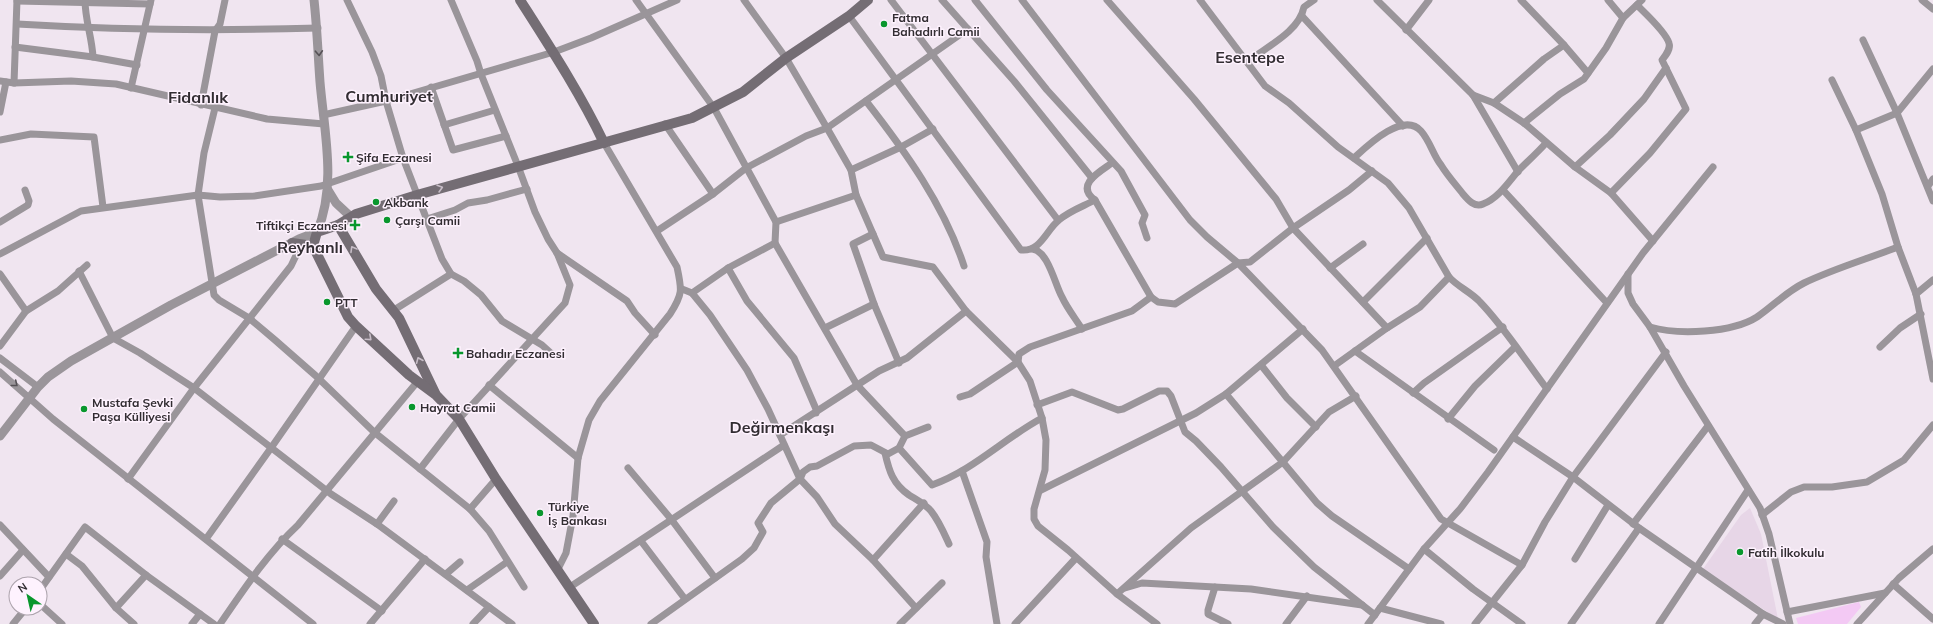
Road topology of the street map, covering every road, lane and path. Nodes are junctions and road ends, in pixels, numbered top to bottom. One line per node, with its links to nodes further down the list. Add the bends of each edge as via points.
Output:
1 (225, 0): 37 (street)
2 (314, 0): 32 (street)
3 (347, 0): 57 (street, via 372,52 381,76)
4 (451, 0): 50 (street)
5 (520, 0): 41 (main road)
6 (636, 0): 27 (street)
7 (677, 0): 27 (street)
8 (744, 0): 44 (street)
9 (868, 0): 28 (main road)
10 (891, 0): 42 (street)
11 (942, 0): 35 (street)
12 (975, 0): 81 (street, via 1047,90)
13 (1022, 0): 125 (street, via 1190,220)
14 (1107, 0): 110 (street, via 1194,99 1276,200)
15 (1200, 0): 45 (street)
16 (1314, 0): 29 (street, via 1304,7)
17 (1377, 0): 36 (street)
18 (1429, 0): 36 (street)
19 (1521, 0): 39 (street)
20 (1608, 0): 30 (street)
21 (1922, 0): 26 (street)
22 (17, 1): 23 (street); 31 (street)
23 (85, 2): 24 (street); 33 (street)
24 (150, 2): 34 (street)
25 (1640, 2): 30 (street); 47 (street, via 1669,43 1668,52 1662,60)
26 (1933, 9)
27 (646, 15): 41 (street); 62 (street)
28 (849, 16): 44 (main road); 52 (street)
29 (1302, 16): 45 (street, via 1286,33); 70 (street)
30 (1623, 18): 49 (street, via 1606,48)
31 (17, 24): 33 (street); 40 (street)
32 (318, 28): 37 (street); 66 (street, one-way to 66)
33 (88, 29): 34 (street); 43 (street)
34 (145, 30): 37 (street); 46 (street)
35 (968, 30): 42 (street); 89 (street, via 1014,81)
36 (1406, 30): 56 (street)
37 (216, 31): 60 (street)
38 (1862, 40): 65 (street)
39 (1564, 45): 49 (street); 59 (street)
40 (15, 47): 43 (street); 53 (street)
41 (554, 52): 50 (street); 76 (main road)
42 (932, 56): 52 (street); 106 (street)
43 (93, 57): 46 (street)
44 (786, 58): 62 (main road, via 743,92); 71 (street)
45 (1246, 62): 80 (street, via 1265,86)
46 (137, 65): 55 (street)
47 (1666, 68): 83 (street, via 1644,99 1610,136); 97 (street, via 1686,110 1650,154)
48 (1933, 69): 65 (street)
49 (1588, 72): 67 (street, via 1584,79 1560,94)
50 (480, 74): 54 (street); 63 (street)
51 (1832, 80): 73 (street)
52 (895, 81): 58 (street); 72 (street)
53 (7, 82): 55 (street, via 71,81 116,84); 64 (street)
54 (431, 87): 57 (street); 69 (street)
55 (132, 88): 60 (street)
56 (1473, 95): 59 (street); 88 (street)
57 (386, 101): 66 (street); 79 (street)
58 (866, 101): 71 (street); 78 (street)
59 (1494, 103): 67 (street)
60 (202, 105): 61 (street)
61 (215, 108): 66 (street, via 267,120); 98 (street, via 204,153)
62 (714, 108): 68 (main road, via 692,118); 85 (street)
63 (495, 110): 69 (street); 74 (street)
64 (0, 112)
65 (1897, 113): 73 (street); 91 (street)
66 (323, 120): 92 (street)
67 (1524, 123): 77 (street)
68 (665, 124): 76 (main road); 96 (street)
69 (444, 125): 74 (street, via 453,150)
70 (1404, 126): 80 (street, via 1376,139); 95 (street, via 1420,130 1440,165 1475,205 1483,205)
71 (827, 128): 85 (street, via 806,136); 86 (street)
72 (933, 129): 78 (street); 122 (street, via 1017,247 1021,250)
73 (1856, 130): 121 (street, via 1882,194)
74 (506, 136): 82 (street)
75 (0, 140): 103 (street, via 31,134 94,137)
76 (604, 143): 82 (main road); 111 (street)
77 (1546, 143): 83 (street); 88 (street)
78 (901, 147): 86 (street); 127 (street, via 948,226)
79 (403, 158): 92 (street); 99 (street)
80 (1354, 158): 87 (street)
81 (1112, 162): 89 (street); 114 (street, via 1121,170 1145,215 1142,223)
82 (518, 166): 93 (street); 99 (main road, one-way to 82)
83 (1575, 167): 97 (street)
84 (1713, 167): 116 (street)
85 (746, 168): 96 (street); 108 (street)
86 (851, 170): 100 (street)
87 (1372, 171): 110 (street); 115 (street, via 1388,183 1409,208)
88 (1518, 172): 95 (street)
89 (1092, 178): 101 (street, via 1087,189 1089,196)
90 (1933, 179): 91 (street)
91 (1928, 186): 102 (street)
92 (328, 187): 98 (street, via 254,196); 104 (street, via 336,203); 112 (street, via 323,220)
93 (527, 189): 105 (street, via 468,203); 123 (street, via 535,212)
94 (25, 190): 107 (street, via 28,205)
95 (1503, 190): 142 (street)
96 (713, 194): 111 (street)
97 (1611, 194): 116 (street)
98 (198, 195): 103 (street); 136 (street)
99 (417, 195): 104 (main road); 105 (street)
100 (856, 195): 108 (street); 113 (street)
101 (1095, 200): 106 (street); 140 (street)
102 (1933, 202)
103 (102, 207): 124 (street, via 81,211)
104 (351, 217): 109 (main road)
105 (427, 220): 132 (street, via 442,259)
106 (1058, 220): 122 (street)
107 (0, 222)
108 (776, 222): 117 (street)
109 (338, 225): 112 (main road); 144 (main road, one-way to 109, via 374,285)
110 (1293, 228): 125 (street, via 1250,262); 129 (street)
111 (657, 230): 137 (street, via 677,267)
112 (317, 232): 118 (street, via 309,234); 120 (main road)
113 (874, 234): 143 (street, via 853,244); 146 (street, via 883,257 933,267)
114 (1147, 238)
115 (1427, 238): 134 (street); 141 (street)
116 (1653, 241): 133 (street)
117 (775, 243): 128 (street); 152 (street)
118 (297, 244): 120 (main road); 136 (street); 148 (street, via 291,266)
119 (1363, 244): 129 (street)
120 (313, 246): 149 (main road, via 346,312)
121 (1898, 247): 139 (street); 151 (street, via 1804,283 1741,325 1726,329 1675,331)
122 (1032, 249): 154 (street, via 1037,249 1043,255 1062,298)
123 (557, 253): 156 (street, via 628,301); 158 (street, via 570,285 568,296)
124 (0, 254)
125 (1238, 263): 140 (street, via 1175,304 1158,302); 155 (street)
126 (87, 264): 130 (street)
127 (964, 266)
128 (728, 268): 138 (street); 187 (street, via 747,301 794,358)
129 (1330, 268): 141 (street)
130 (79, 271): 145 (street, via 58,291); 157 (street)
131 (0, 274): 145 (street)
132 (451, 274): 144 (street); 158 (street, via 481,295 502,321)
133 (1628, 274): 142 (street); 151 (street, via 1628,293)
134 (1449, 277): 150 (street, via 1478,300); 153 (street, via 1420,307)
135 (1933, 280): 139 (street)
136 (211, 285): 148 (street, via 214,295 219,300); 157 (street)
137 (682, 289): 138 (street); 156 (street, via 678,302)
138 (692, 293): 197 (street, via 747,370)
139 (1916, 294): 147 (street)
140 (1151, 297): 154 (street, via 1132,311)
141 (1363, 302): 153 (street)
142 (1608, 303): 179 (street)
143 (874, 304): 152 (street); 167 (street)
144 (394, 310): 182 (main road, one-way to 144)
145 (26, 311): 159 (street)
146 (966, 311): 166 (street); 167 (street)
147 (1921, 314): 161 (street, via 1900,328); 173 (street)
148 (249, 318): 172 (street); 178 (street)
149 (356, 326): 172 (street); 174 (main road, one-way to 174)
150 (1502, 327): 160 (street); 180 (street)
151 (1650, 327): 163 (street)
152 (825, 328): 176 (street)
153 (1386, 328): 162 (street)
154 (1082, 329): 166 (street, via 1030,347 1019,354)
155 (1303, 330): 169 (street); 170 (street)
156 (655, 335): 206 (street, via 600,401 589,420)
157 (113, 338): 177 (street, via 71,361); 178 (street)
158 (532, 339): 164 (street); 175 (street)
159 (0, 346)
160 (1515, 347): 179 (street); 190 (street, via 1475,386)
161 (1880, 347)
162 (1355, 351): 170 (street); 180 (street)
163 (1666, 352): 193 (street); 211 (street)
164 (552, 354)
165 (0, 358): 168 (street)
166 (1018, 362): 185 (street, via 970,394); 186 (street, via 1030,382)
167 (899, 363): 176 (street, via 879,371)
168 (9, 364): 171 (street); 177 (street)
169 (1261, 365): 181 (street); 195 (street, via 1287,398)
170 (1334, 366): 183 (street)
171 (1, 374): 184 (street, one-way to 184)
172 (318, 379): 196 (street); 202 (street)
173 (1933, 379)
174 (418, 381): 182 (main road); 196 (street)
175 (489, 385): 189 (street); 206 (street)
176 (857, 385): 187 (street); 199 (street)
177 (38, 387): 184 (street)
178 (194, 388): 202 (street); 212 (street)
179 (1547, 389): 200 (street)
180 (1413, 393): 190 (street)
181 (1226, 394): 191 (street); 207 (street)
182 (436, 395): 189 (main road)
183 (1356, 396): 195 (street, via 1329,412); 226 (street, via 1436,512)
184 (30, 397): 198 (street); 212 (street, via 53,419)
185 (960, 397)
186 (1037, 405): 188 (street); 191 (street, via 1072,392 1118,410 1163,390 1171,396)
187 (816, 413): 197 (street)
188 (1042, 418): 210 (street, via 1019,430 974,465); 215 (street, via 1046,440)
189 (459, 419): 209 (street); 213 (main road)
190 (1448, 419): 204 (street)
191 (1180, 420): 215 (street); 216 (street, via 1185,432)
192 (1933, 425): 223 (street, via 1904,460 1867,482 1832,487 1804,487 1791,492)
193 (1708, 426): 217 (street); 228 (street)
194 (928, 427): 199 (street)
195 (1316, 427): 207 (street)
196 (374, 432): 209 (street); 218 (street)
197 (780, 434): 201 (street)
198 (0, 436)
199 (905, 436): 203 (street)
200 (1513, 437): 211 (street); 226 (street)
201 (784, 445): 214 (street); 224 (street)
202 (271, 448): 218 (street); 229 (street)
203 (900, 448): 205 (street); 210 (street, via 932,485)
204 (1494, 450)
205 (885, 453): 214 (street, via 872,445 854,446 803,472); 220 (street, via 889,473 896,484)
206 (578, 458): 245 (street, via 573,516 566,553)
207 (1283, 462): 216 (street); 246 (street, via 1317,503 1332,516)
208 (628, 468): 224 (street)
209 (420, 469): 222 (street)
210 (962, 470): 291 (street, via 987,542 986,557)
211 (1573, 477): 221 (street); 243 (street, via 1544,522)
212 (128, 479): 229 (street)
213 (496, 479): 222 (street); 245 (main road)
214 (800, 479): 240 (street, via 835,524); 252 (street, via 778,497 758,523 763,532 754,548)
215 (1041, 490): 237 (street, via 1034,509 1034,519 1038,526)
216 (1242, 490): 258 (street, via 1191,528); 265 (street, via 1273,527 1314,567)
217 (1748, 490): 223 (street); 244 (street)
218 (327, 491): 225 (street); 230 (street, via 298,525)
219 (394, 501): 225 (street)
220 (924, 504): 232 (street, via 932,512); 240 (street)
221 (1608, 505): 228 (street); 239 (street)
222 (470, 509): 242 (street, via 489,531)
223 (1762, 515): 272 (street, via 1770,534)
224 (671, 519): 231 (street); 252 (street)
225 (377, 524): 238 (street)
226 (1447, 524): 233 (street); 243 (street)
227 (0, 525): 235 (street)
228 (1636, 526): 244 (street); 300 (street)
229 (206, 539): 250 (street)
230 (282, 539): 250 (street); 271 (street)
231 (641, 541): 256 (street); 263 (street)
232 (950, 544)
233 (1424, 549): 246 (street); 264 (street)
234 (1933, 549): 254 (street)
235 (23, 550): 249 (street); 251 (street)
236 (66, 554): 248 (street, via 85,527); 251 (street); 267 (street, via 82,566)
237 (1076, 558): 261 (street); 292 (street)
238 (425, 559): 247 (street); 271 (street)
239 (1575, 559)
240 (874, 560): 268 (street)
241 (460, 562): 247 (street)
242 (507, 562): 255 (street); 259 (street)
243 (1522, 565): 264 (street)
244 (1697, 568): 274 (street); 301 (street)
245 (558, 569): 256 (main road)
246 (1409, 569): 269 (street)
247 (446, 574): 259 (street)
248 (146, 575): 267 (street); 273 (street)
249 (0, 576)
250 (253, 576): 283 (street); 284 (street)
251 (49, 577)
252 (715, 578): 263 (street)
253 (942, 583): 268 (street)
254 (1893, 584): 260 (street); 277 (street)
255 (524, 587)
256 (570, 587): 288 (main road)
257 (1215, 587): 258 (street, via 1142,583); 262 (street); 294 (street, via 1208,614)
258 (1123, 588): 261 (street)
259 (467, 590): 266 (street)
260 (1885, 593): 272 (street); 305 (street)
261 (1117, 594): 293 (street)
262 (1307, 596): 265 (street); 295 (street)
263 (685, 599): 289 (street)
264 (1492, 602): 298 (street); 299 (street)
265 (1362, 605): 275 (street)
266 (489, 607): 286 (street); 287 (street)
267 (116, 608): 280 (street)
268 (916, 608): 290 (street)
269 (1380, 608): 275 (street); 297 (street)
270 (48, 611): 279 (street)
271 (382, 611): 285 (street)
272 (1787, 612): 304 (street)
273 (200, 614): 281 (street); 282 (street)
274 (1762, 614): 302 (street); 303 (street)
275 (1375, 615): 296 (street)
276 (20, 616): 278 (street)
277 (1933, 618)
278 (13, 624)
279 (62, 624)
280 (134, 624)
281 (192, 624)
282 (214, 624)
283 (220, 624)
284 (313, 624)
285 (370, 624)
286 (473, 624)
287 (512, 624)
288 (594, 624)
289 (651, 624)
290 (900, 624)
291 (997, 624)
292 (1015, 624)
293 (1157, 624)
294 (1228, 624)
295 (1286, 624)
296 (1368, 624)
297 (1441, 624)
298 (1475, 624)
299 (1522, 624)
300 (1571, 624)
301 (1660, 624)
302 (1756, 624)
303 (1783, 624)
304 (1790, 624)
305 (1858, 624)

